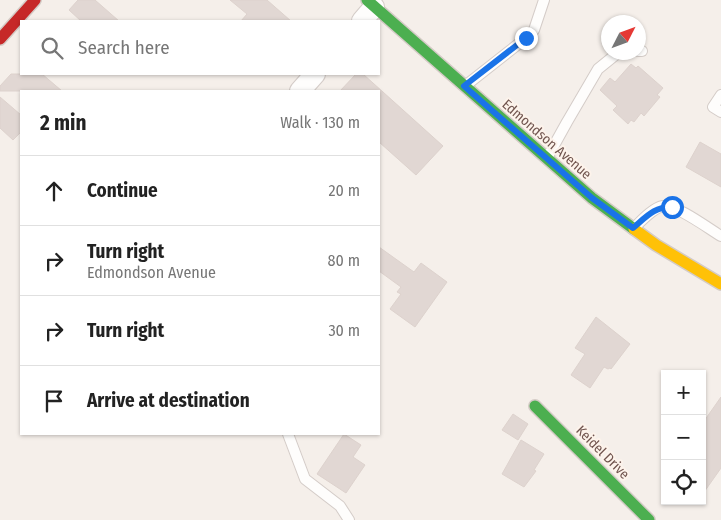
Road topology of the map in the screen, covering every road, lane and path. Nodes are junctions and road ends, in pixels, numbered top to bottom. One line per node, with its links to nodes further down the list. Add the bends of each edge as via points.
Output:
1 (35, 0): 4 (main road)
2 (544, 0): 7 (lane, via 534,30)
3 (368, 9): 7 (main road, Edmondson Avenue)
4 (0, 39)
5 (609, 60): 11 (lane, via 598,69)
6 (314, 75): 8 (street)
7 (464, 86): 11 (main road, Edmondson Avenue)
8 (301, 90)
9 (721, 95): 10 (lane, via 713,107)
10 (721, 112)
11 (547, 159): 12 (main road, Edmondson Avenue)
12 (633, 228): 13 (lane, via 662,206 672,207); 14 (main road, Edmondson Avenue)
13 (721, 236)
14 (721, 284)
15 (534, 406): 18 (main road, Keidel Drive)
16 (288, 435): 17 (lane, via 305,479 340,506)
17 (349, 520)
18 (650, 520)

